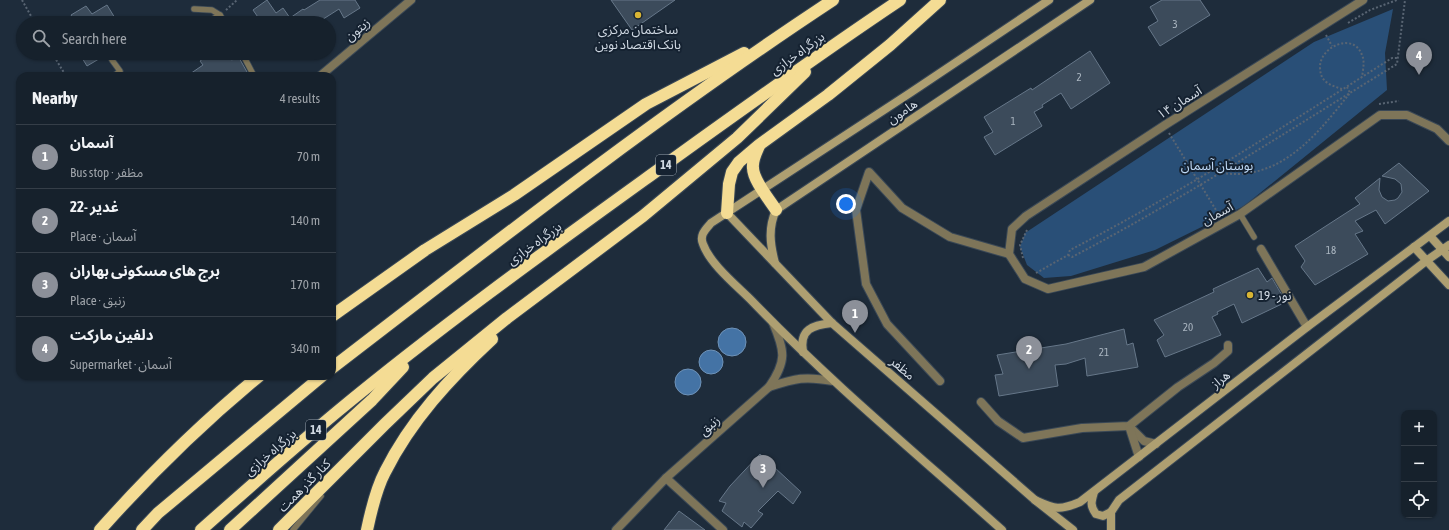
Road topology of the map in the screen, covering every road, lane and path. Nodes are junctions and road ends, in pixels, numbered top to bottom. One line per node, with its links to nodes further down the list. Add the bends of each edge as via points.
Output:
1 (22, 0): 14 (path)
2 (237, 0): 13 (path)
3 (833, 0): 16 (highway, بزرگراه خرازی)
4 (900, 0): 18 (highway, بزرگراه خرازی / 14)
5 (940, 0): 38 (highway, via 828,95)
6 (1049, 0): 42 (street, هامون)
7 (1090, 0): 43 (street, هامون)
8 (1363, 0): 34 (street, آسمان ۱۴)
9 (1397, 0): 15 (path, via 1370,10)
10 (1405, 0): 20 (path)
11 (408, 1): 27 (street, زیتون)
12 (194, 9): 13 (lane, via 212,10)
13 (220, 15)
14 (31, 16)
15 (1343, 25)
16 (787, 30): 68 (highway, via 646,104 514,195 424,250); 75 (highway, بزرگراه خرازی, via 659,120)
17 (1331, 32): 19 (path, via 1326,35)
18 (835, 43): 66 (highway, via 737,138 643,216); 72 (highway, بزرگراه خرازی / 14)
19 (1333, 46): 28 (path, via 1350,43 1358,48 1362,55); 30 (path, via 1320,60 1320,72 1324,80)
20 (1398, 58): 28 (path, via 1392,58); 31 (path, via 1397,64)
21 (56, 60): 24 (path)
22 (112, 60): 25 (lane)
23 (246, 60): 26 (lane)
24 (64, 72)
25 (119, 72)
26 (252, 72)
27 (325, 72)
28 (1362, 77): 29 (path)
29 (1346, 87): 30 (path); 31 (path)
30 (1342, 90): 35 (path)
31 (1350, 93): 36 (path); 39 (path, via 1313,136 1281,161 1242,174)
32 (1400, 101): 33 (path)
33 (1377, 105)
34 (1165, 125): 40 (path); 57 (street, آسمان ۱۴, via 1026,216 1012,230)
35 (1276, 131): 36 (path); 40 (path)
36 (1280, 137): 39 (path)
37 (1449, 141): 45 (street, آسمان, via 1437,128 1407,115 1380,115)
38 (759, 145): 42 (highway, via 753,168 755,178); 44 (highway, via 739,162 732,172)
39 (1221, 173): 41 (path)
40 (1198, 180): 41 (path); 48 (path)
41 (1202, 185): 46 (path, via 1220,216); 50 (path)
42 (763, 189): 43 (highway); 44 (street, هامون)
43 (776, 210): 62 (street, via 770,229)
44 (727, 213): 62 (street, مظفر); 69 (street, هامون, via 711,223 702,233 706,252)
45 (1240, 214): 52 (lane); 57 (street, آسمان, via 1144,267 1048,289 1025,279)
46 (1214, 219)
47 (1449, 221): 51 (street, هراز)
48 (1122, 223): 50 (path); 58 (path, via 1070,250)
49 (1030, 225): 60 (path, via 1020,245)
50 (1126, 229): 58 (path, via 1072,257)
51 (1430, 236): 54 (street, هراز); 56 (street)
52 (1254, 237)
53 (1449, 244): 56 (street)
54 (1414, 247): 61 (street); 71 (street, هراز)
55 (1261, 250): 71 (street)
56 (1442, 250): 59 (street); 61 (street)
57 (1009, 254): 79 (street, via 950,237 902,208 869,172 856,210 866,284 887,324)
58 (1068, 255): 64 (path)
59 (1449, 257)
60 (1024, 261)
61 (1426, 261): 67 (street); 89 (street, via 1119,500)
62 (776, 266): 70 (street, مظفر)
63 (1031, 271): 64 (path)
64 (1035, 274): 65 (path)
65 (1041, 277)
66 (550, 285): 85 (highway, کنار گذر همت, via 434,378); 96 (highway, via 483,347 422,412 384,473)
67 (1449, 285)
68 (336, 313)
69 (773, 323): 74 (street); 80 (street, زنبق, via 781,342 783,358 779,373)
70 (832, 323): 74 (street, via 810,328 802,342); 88 (street, مظفر)
71 (1307, 327): 83 (street, هراز)
72 (434, 334): 92 (highway, بزرگراه خرازی / 14, via 336,412); 93 (highway, via 372,400)
73 (1228, 345): 82 (street, via 1228,352 1178,387)
74 (804, 352): 78 (street)
75 (336, 365)
76 (255, 380): 90 (highway, via 179,448)
77 (317, 380): 91 (highway, بزرگراه خرازی, via 158,513)
78 (833, 381): 80 (street, via 812,377 793,379); 99 (street)
79 (940, 381)
80 (770, 387): 86 (street, زنبق)
81 (981, 402): 82 (street, via 998,421 1023,438 1082,428)
82 (1130, 426): 83 (street, via 1144,441); 84 (street)
83 (1156, 444): 84 (street, هراز)
84 (1139, 457): 87 (street, هراز)
85 (349, 460): 94 (highway, کنار گذر همت); 95 (lane)
86 (666, 478): 97 (street, زنبق); 98 (street)
87 (1094, 492): 88 (street, هراز, via 1080,502 1060,509); 89 (street, via 1091,501 1096,514 1103,516)
88 (1035, 500): 100 (street, مظفر)
89 (1111, 512): 101 (street)
90 (100, 530)
91 (142, 530)
92 (201, 530)
93 (230, 530)
94 (279, 530)
95 (293, 530)
96 (367, 530)
97 (616, 530)
98 (723, 530)
99 (1002, 530)
100 (1073, 530)
101 (1111, 530)

